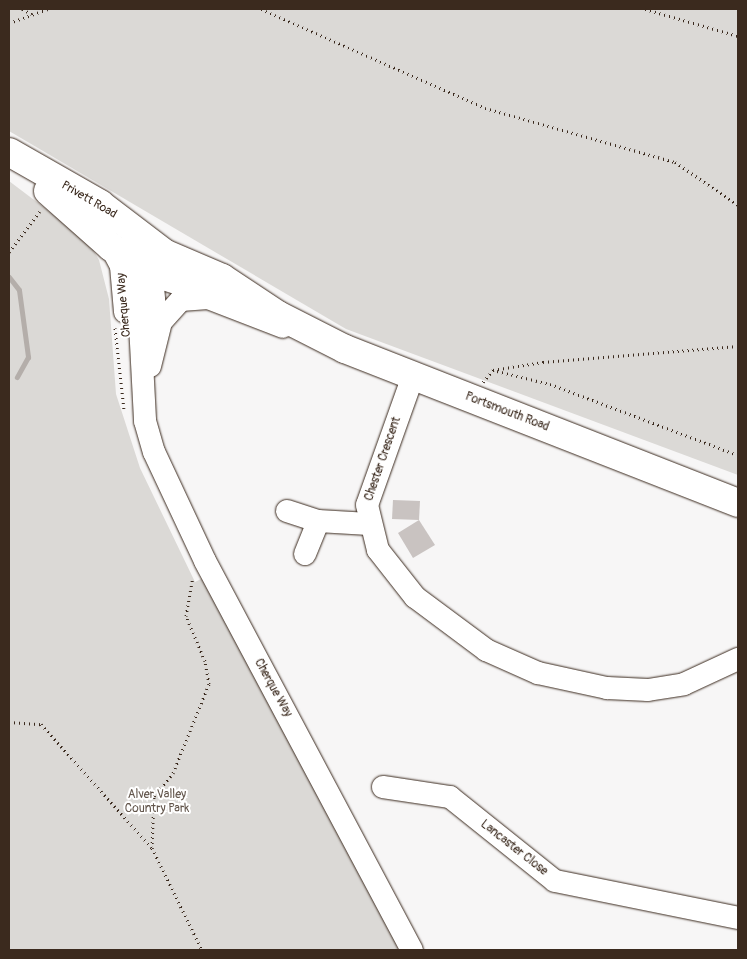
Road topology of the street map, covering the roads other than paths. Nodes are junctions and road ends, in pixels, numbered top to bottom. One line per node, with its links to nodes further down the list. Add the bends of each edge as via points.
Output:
1 (9, 152): 3 (main road, Privett Road)
2 (9, 163): 3 (main road, Privett Road)
3 (58, 190): 4 (main road, Privett Road); 5 (main road, Privett Road, via 118,216)
4 (112, 247): 5 (main road, Privett Road); 10 (street, Cherque Way, via 121,266 130,393)
5 (156, 262): 6 (street); 7 (main road, Portsmouth Road, via 222,278 278,315); 9 (street, Cherque Way, via 138,286)
6 (157, 334): 7 (street, via 177,303 208,298); 9 (street)
7 (345, 349): 8 (main road, Portsmouth Road)
8 (413, 376): 11 (main road, Portsmouth Road); 14 (street, Chester Crescent, via 374,482)
9 (143, 393): 10 (street, Cherque Way)
10 (135, 417): 19 (street, Cherque Way, via 205,561)
11 (738, 503)
12 (287, 511): 13 (street)
13 (318, 521): 14 (street); 15 (street)
14 (369, 524): 16 (street, Chester Crescent, via 378,550 415,596 486,650 538,673 607,688 648,690 712,675)
15 (305, 554)
16 (738, 659)
17 (383, 787): 18 (street, Lancaster Close, via 450,797 555,880)
18 (738, 918)
19 (412, 950)

